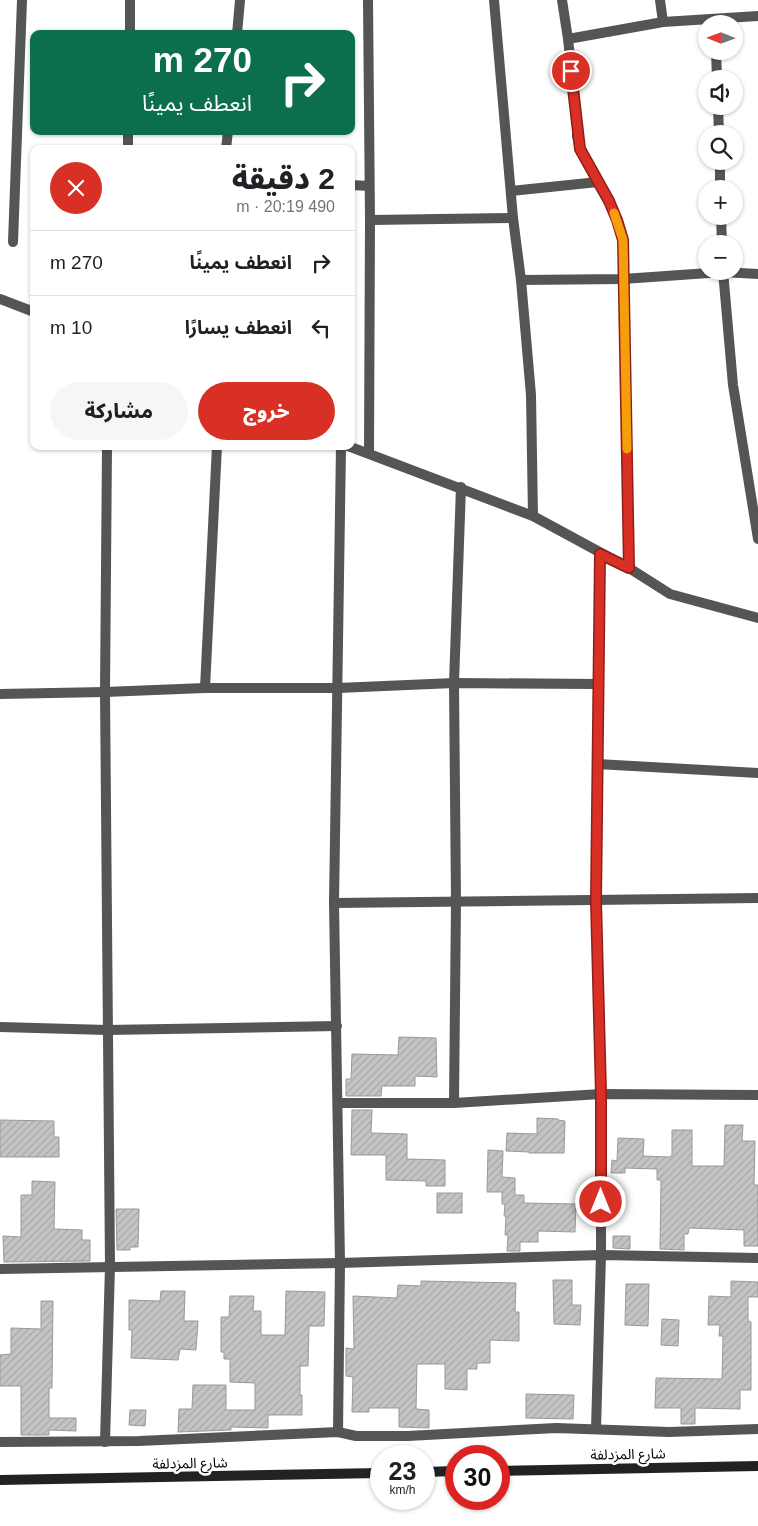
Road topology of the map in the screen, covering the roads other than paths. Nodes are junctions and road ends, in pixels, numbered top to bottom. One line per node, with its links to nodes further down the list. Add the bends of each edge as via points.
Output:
1 (22, 0): 21 (street)
2 (130, 0): 12 (street)
3 (240, 0): 13 (street)
4 (368, 0): 17 (street)
5 (494, 0): 18 (street)
6 (562, 0): 14 (street)
7 (660, 0): 11 (street)
8 (758, 16): 9 (street)
9 (743, 18)
10 (698, 21): 11 (street)
11 (663, 22): 14 (street)
12 (130, 30)
13 (237, 30)
14 (568, 39): 15 (street, via 580,149)
15 (598, 182): 18 (street); 25 (street, via 609,201 623,240)
16 (355, 185): 17 (street)
17 (369, 186): 20 (street)
18 (511, 191): 19 (street)
19 (513, 218): 20 (street); 26 (street)
20 (370, 220): 34 (street)
21 (13, 242)
22 (743, 273): 24 (street)
23 (698, 274): 25 (street)
24 (758, 274)
25 (623, 278): 26 (street); 39 (street)
26 (521, 280): 36 (street, via 530,395)
27 (724, 280): 37 (street, via 733,384)
28 (0, 299): 29 (street)
29 (30, 310)
30 (355, 448): 34 (street)
31 (107, 450): 45 (street)
32 (218, 450): 43 (street)
33 (341, 450): 44 (street)
34 (369, 453): 35 (street)
35 (461, 488): 36 (street); 41 (street)
36 (533, 516): 38 (street)
37 (758, 539)
38 (600, 554): 39 (street); 42 (street)
39 (629, 568): 40 (street, via 670,594)
40 (758, 618)
41 (454, 683): 42 (street); 44 (street); 50 (street)
42 (598, 684): 47 (street)
43 (205, 688): 44 (street); 45 (street)
44 (338, 688): 52 (street)
45 (105, 692): 46 (street); 55 (street)
46 (0, 694)
47 (597, 764): 48 (street); 51 (street)
48 (758, 773)
49 (758, 898): 51 (street)
50 (456, 901): 51 (street); 52 (street); 59 (street)
51 (596, 901): 56 (street)
52 (334, 903): 53 (street)
53 (337, 1026): 55 (street); 58 (street)
54 (0, 1027): 55 (street)
55 (107, 1030): 63 (street)
56 (601, 1094): 57 (street); 59 (street); 60 (street)
57 (758, 1094)
58 (338, 1103): 59 (street); 62 (street)
59 (454, 1103)
60 (601, 1255): 61 (street); 62 (street); 65 (street)
61 (758, 1258)
62 (340, 1263): 63 (street); 67 (street)
63 (110, 1266): 64 (street); 69 (street)
64 (0, 1269)
65 (596, 1429): 66 (street, via 669,1432); 67 (street, via 408,1436 356,1436)
66 (758, 1429)
67 (338, 1432): 69 (street)
68 (0, 1442): 69 (street)
69 (105, 1442)
70 (758, 1466): 71 (street, شارع المزدلفة)
71 (510, 1471)
72 (370, 1473): 73 (street, شارع المزدلفة)
73 (0, 1480)

